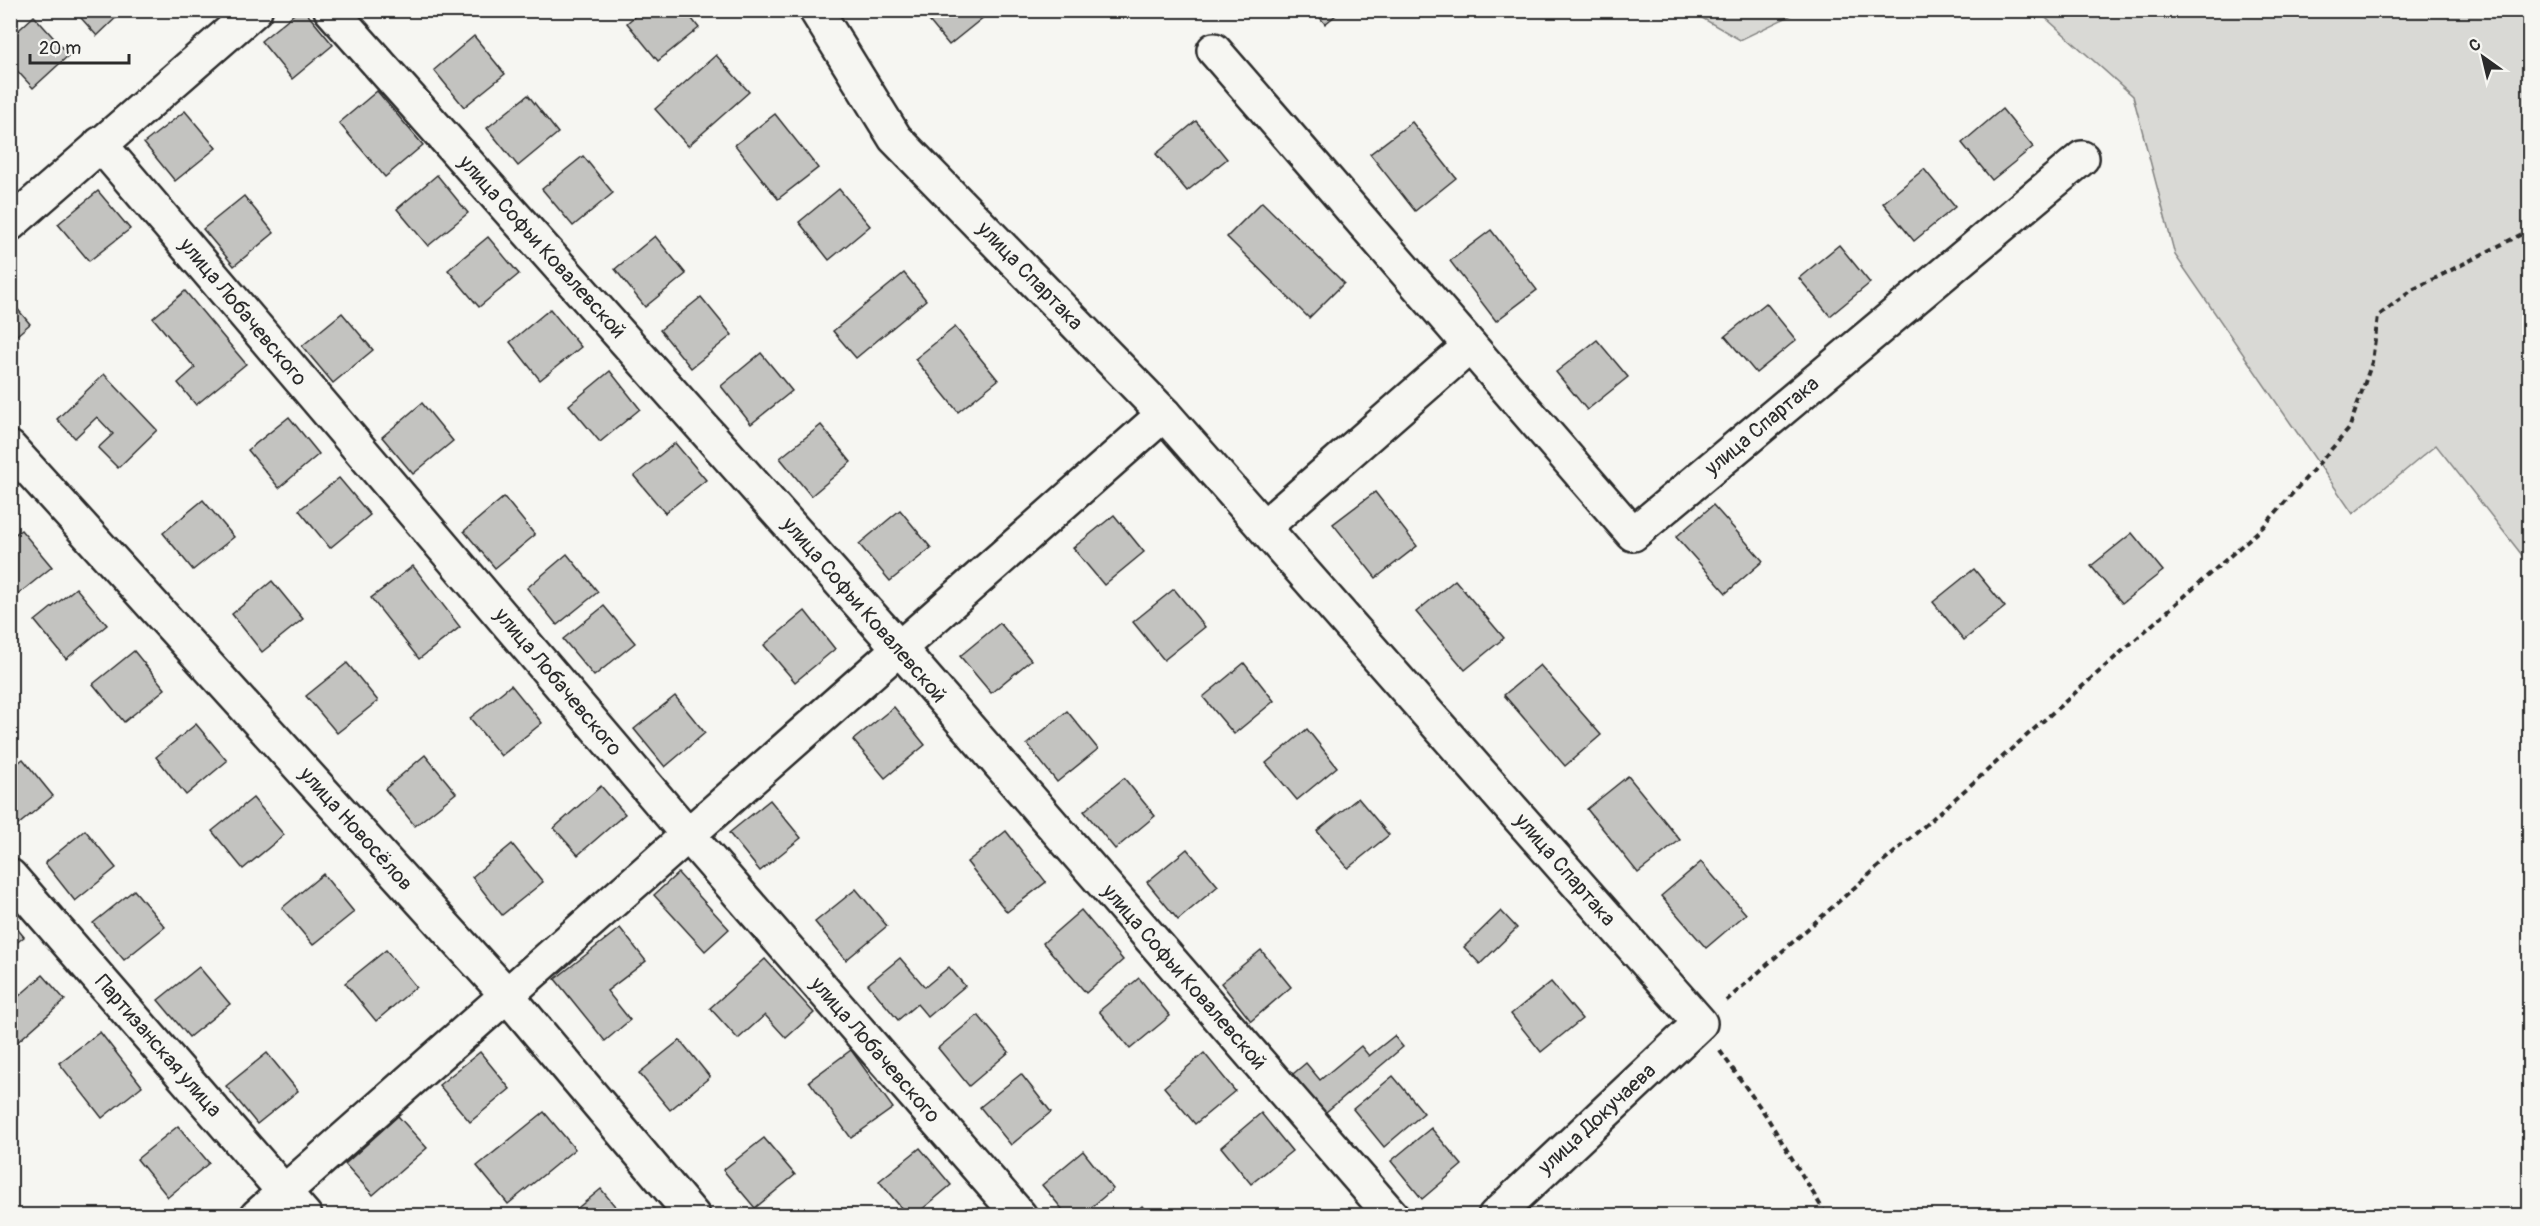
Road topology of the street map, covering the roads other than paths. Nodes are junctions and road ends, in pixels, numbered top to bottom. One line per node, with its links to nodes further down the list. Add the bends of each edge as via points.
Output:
1 (255, 10): 5 (street)
2 (331, 10): 12 (street, улица Софьи Ковалевской)
3 (816, 10): 9 (street, улица Спартака, via 895,138)
4 (1214, 50): 8 (street, улица Спартака)
5 (100, 144): 7 (street); 13 (street, улица Лобачевского)
6 (2082, 158): 8 (street, улица Спартака, via 1633,534)
7 (10, 224)
8 (1470, 346): 11 (street)
9 (1164, 414): 11 (street, улица Спартака); 12 (street)
10 (10, 448): 15 (street, улица Новосёлов)
11 (1264, 527): 16 (street, улица Спартака)
12 (899, 648): 13 (street); 21 (street, улица Софьи Ковалевской)
13 (688, 835): 15 (street); 20 (street, улица Лобачевского)
14 (10, 876): 17 (street, Партизанская улица)
15 (507, 995): 17 (street); 19 (street, улица Новосёлов)
16 (1700, 1023): 22 (street, улица Докучаева)
17 (295, 1204): 18 (street)
18 (257, 1215)
19 (693, 1215)
20 (1020, 1215)
21 (1392, 1215)
22 (1495, 1215)

